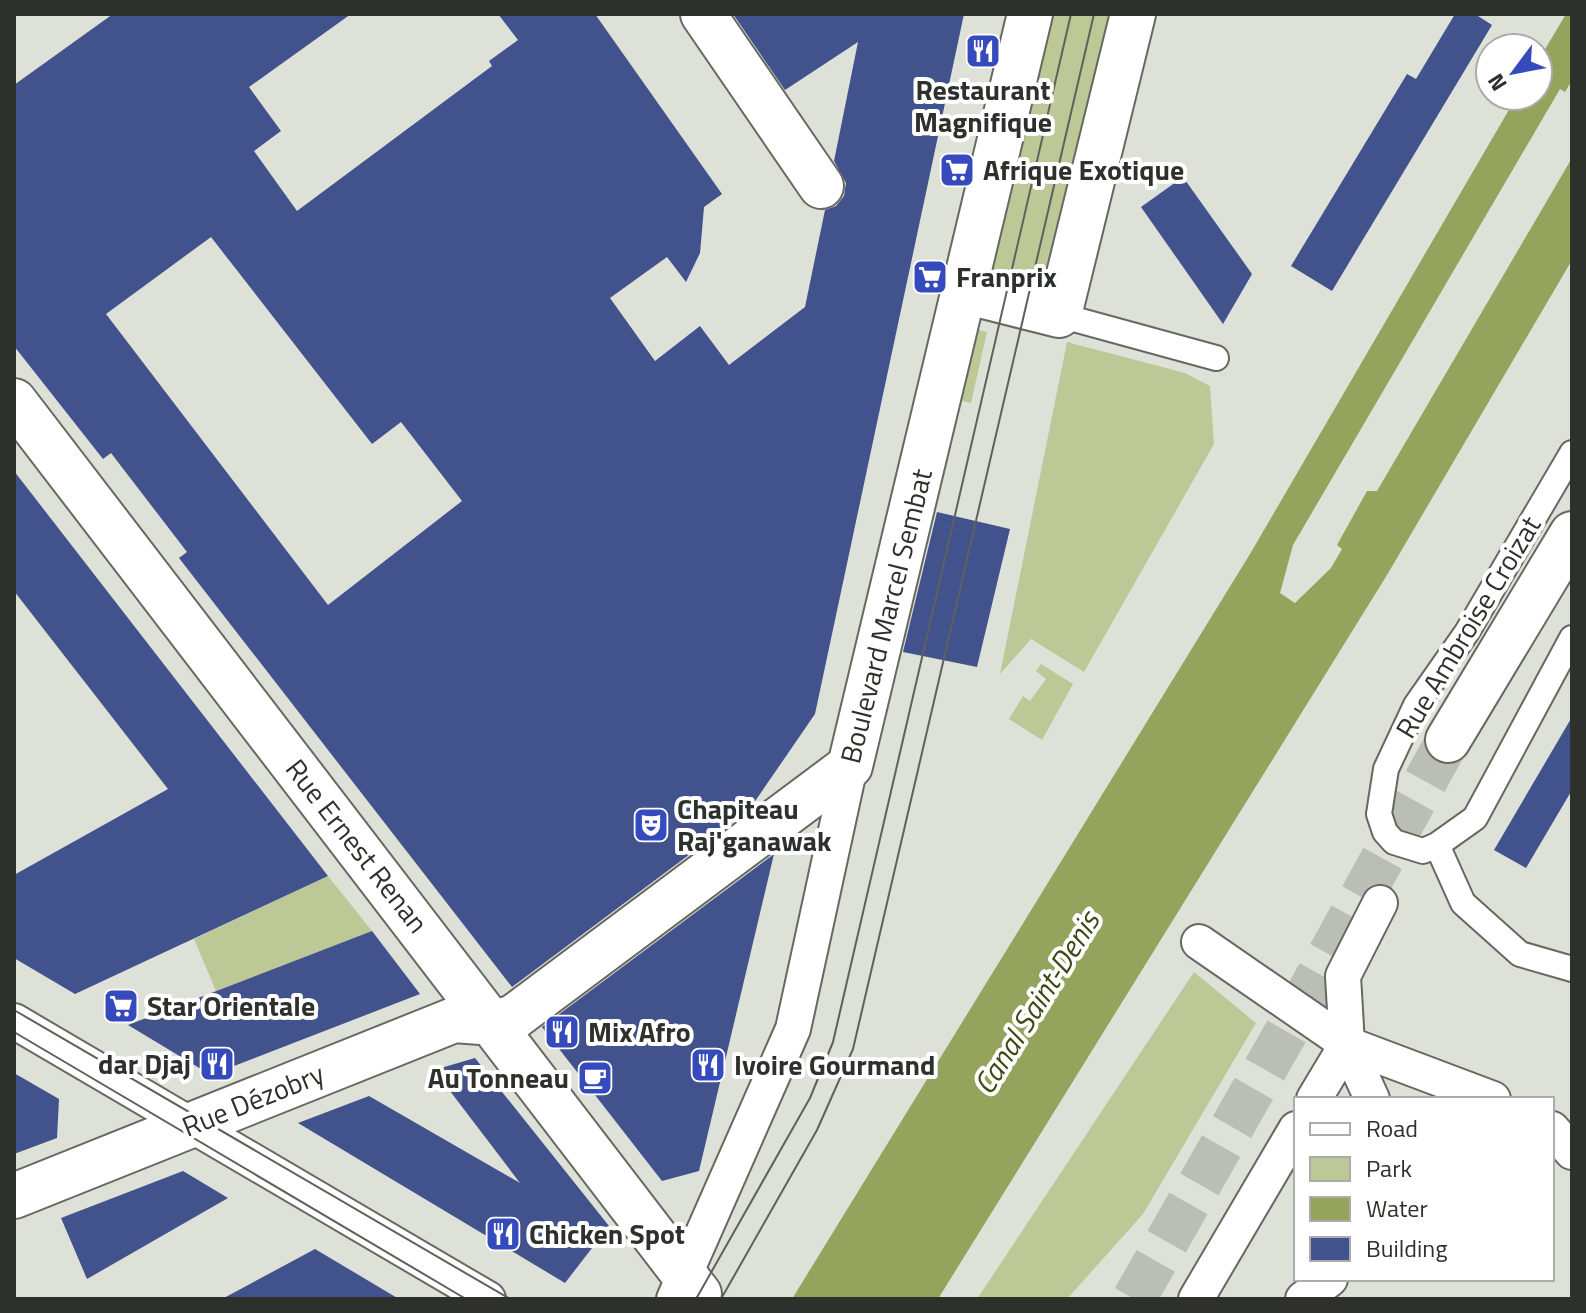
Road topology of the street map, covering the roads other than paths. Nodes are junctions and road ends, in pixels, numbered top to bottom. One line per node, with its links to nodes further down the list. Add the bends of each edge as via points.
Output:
1 (703, 14): 4 (street)
2 (1030, 14): 5 (street, Boulevard Marcel Sembat)
3 (1133, 14): 6 (street)
4 (821, 186)
5 (964, 291): 6 (street); 13 (street, Boulevard Marcel Sembat)
6 (1059, 315): 7 (lane)
7 (1216, 358)
8 (14, 401): 19 (street, Rue Ernest Renan)
9 (1572, 453): 14 (lane, Rue Ambroise Croizat, via 1467,632 1416,705 1386,769 1379,814 1385,832 1407,847 1423,851)
10 (1572, 534): 12 (street, Rue Ambroise Croizat)
11 (1572, 638): 14 (lane, via 1475,818)
12 (1448, 740)
13 (850, 766): 19 (street, via 514,1017); 32 (street, Boulevard Marcel Sembat, via 793,1029)
14 (1437, 845): 17 (lane, via 1463,903 1520,954)
15 (1380, 903): 20 (street, via 1343,976)
16 (1199, 942): 20 (street)
17 (1572, 969)
18 (14, 1021): 24 (street)
19 (494, 1023): 24 (street, Rue Dézobry, via 454,1020); 32 (street, Rue Ernest Renan)
20 (1347, 1044): 21 (street); 22 (street); 23 (street)
21 (1315, 1097)
22 (1371, 1097)
23 (1488, 1097)
24 (191, 1125): 30 (street, Rue Dézobry); 33 (street)
25 (1554, 1128): 28 (street)
26 (1554, 1130): 29 (street)
27 (1294, 1132): 34 (street)
28 (1572, 1139)
29 (1572, 1152)
30 (14, 1196)
31 (1327, 1281): 35 (street)
32 (688, 1292)
33 (488, 1299)
34 (1196, 1299)
35 (1303, 1299)

